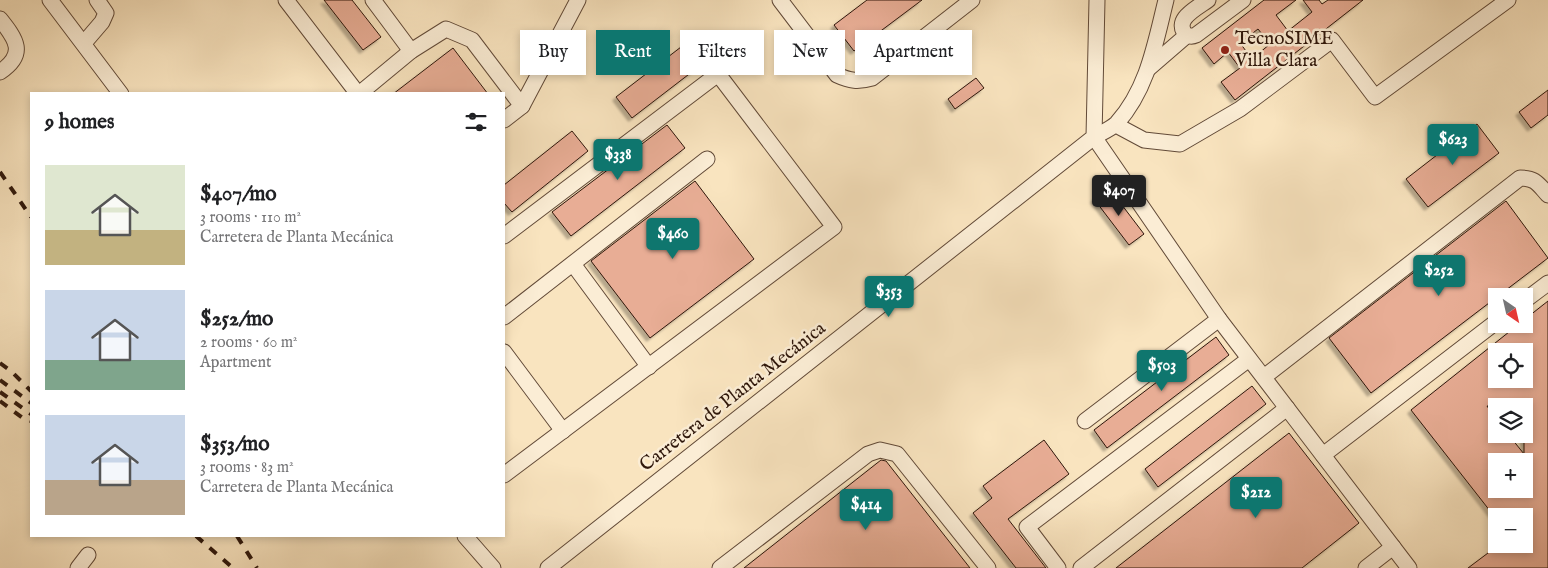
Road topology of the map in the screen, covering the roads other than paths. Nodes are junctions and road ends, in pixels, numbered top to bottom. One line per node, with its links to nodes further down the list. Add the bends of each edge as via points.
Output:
1 (50, 0): 15 (street)
2 (97, 0): 15 (street, via 106,13)
3 (373, 0): 16 (street)
4 (578, 0): 22 (street)
5 (780, 0): 6 (street, via 837,75 859,82 872,78)
6 (972, 0)
7 (1097, 0): 25 (street)
8 (1166, 0): 17 (street)
9 (1208, 0): 14 (street, via 1184,18 1182,26)
10 (1243, 0): 14 (street, via 1196,35)
11 (1508, 0): 24 (street, via 1375,97 1332,40 1240,109 1180,144 1144,140)
12 (292, 2): 20 (street)
13 (0, 18): 18 (street, via 16,42 17,50 14,59)
14 (1186, 36): 17 (street)
15 (84, 44): 19 (street)
16 (411, 51): 21 (street); 22 (street, via 446,29 472,40)
17 (1149, 68): 24 (street, via 1139,92)
18 (0, 72)
19 (120, 92)
20 (357, 92)
21 (360, 92)
22 (522, 106): 23 (street)
23 (505, 119)
24 (1116, 124): 25 (street, Carretera de Planta Mecánica)
25 (1094, 137): 33 (street); 49 (street, Carretera de Planta Mecánica)
26 (707, 159): 29 (street)
27 (1548, 196): 38 (street, via 1537,182 1520,178)
28 (505, 235): 37 (street, via 718,74 834,227)
29 (573, 264): 32 (street); 37 (street)
30 (1548, 282): 31 (street)
31 (1533, 294)
32 (505, 316)
33 (1219, 319): 36 (street); 40 (street)
34 (1488, 328): 42 (street)
35 (505, 353): 41 (street)
36 (1249, 359): 38 (street); 52 (street, via 1027,527)
37 (649, 367): 41 (street)
38 (1264, 378): 39 (street)
39 (1287, 408): 42 (street); 53 (street)
40 (1085, 421)
41 (564, 431): 43 (street)
42 (1323, 455): 45 (street)
43 (505, 474)
44 (465, 537): 48 (street)
45 (1393, 547): 54 (street); 55 (street)
46 (88, 554): 47 (street)
47 (78, 568)
48 (494, 568)
49 (548, 568)
50 (720, 568): 51 (street, via 868,454 880,450 897,454 955,538)
51 (988, 568)
52 (1058, 568)
53 (1080, 568)
54 (1366, 568)
55 (1409, 568)

